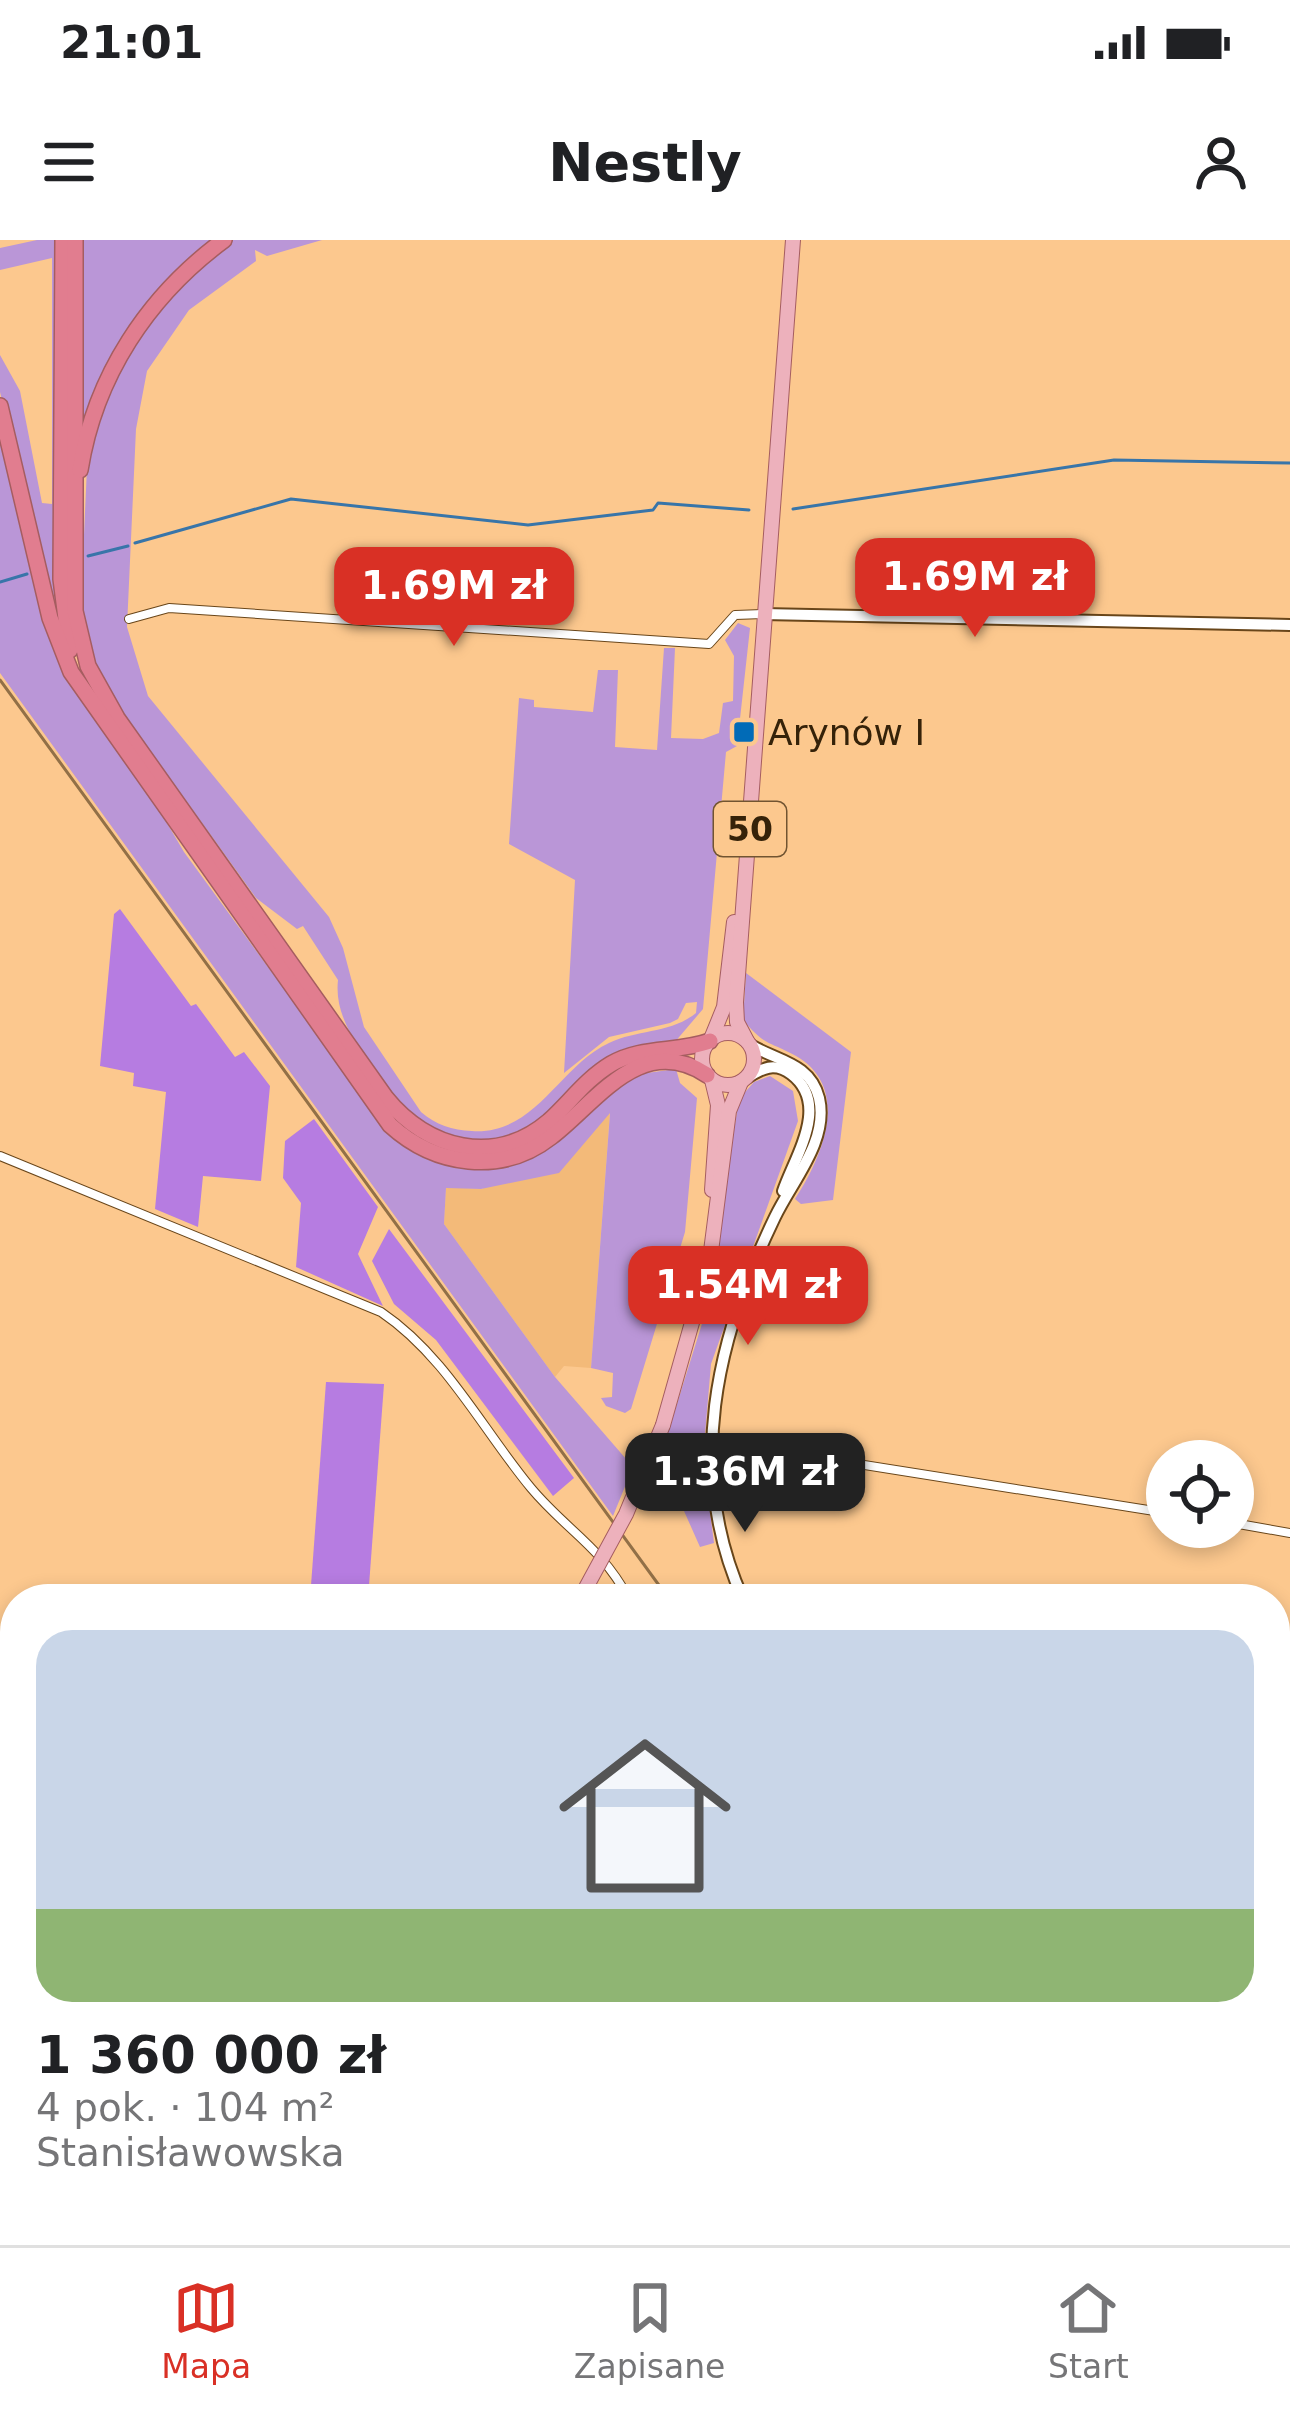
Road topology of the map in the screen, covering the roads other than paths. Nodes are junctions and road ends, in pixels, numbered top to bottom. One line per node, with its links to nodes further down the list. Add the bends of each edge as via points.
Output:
1 (63, 240): 10 (highway, via 62,598 68,645)
2 (75, 240): 6 (highway)
3 (224, 240): 6 (highway, via 152,307 110,374 84,450)
4 (794, 240): 7 (main road, 50)
5 (0, 406): 10 (highway, via 50,618)
6 (74, 544): 11 (highway, via 79,634 102,693 408,1122 451,1145 511,1143 620,1059)
7 (763, 614): 8 (street, via 735,615 709,644 169,608); 9 (street); 11 (main road, 50, via 725,997); 12 (main road, 50, via 736,1011)
8 (129, 619)
9 (1290, 625)
10 (88, 698): 13 (highway, via 382,1116 416,1145 458,1161 509,1158 550,1138 633,1069 673,1063)
11 (710, 1040): 12 (main road, via 729,1034); 13 (main road, 50, via 702,1058)
12 (748, 1043): 14 (main road, 50, via 754,1058); 16 (street, via 800,1069 819,1103 813,1144)
13 (710, 1078): 14 (main road, via 723,1085); 17 (main road, 50, via 718,1105 715,1166)
14 (743, 1080): 16 (street, via 779,1068 808,1098 807,1129); 17 (main road, 50, via 729,1112)
15 (0, 1156): 23 (street, via 241,1251 402,1326 534,1492 587,1539)
16 (776, 1215): 24 (street, via 721,1358 711,1432 712,1480)
17 (693, 1326): 22 (main road, 50, bridge, via 663,1426)
18 (732, 1444): 19 (street)
19 (1146, 1511)
20 (1254, 1527): 21 (street)
21 (1290, 1533)
22 (588, 1584)
23 (621, 1584)
24 (737, 1584)

